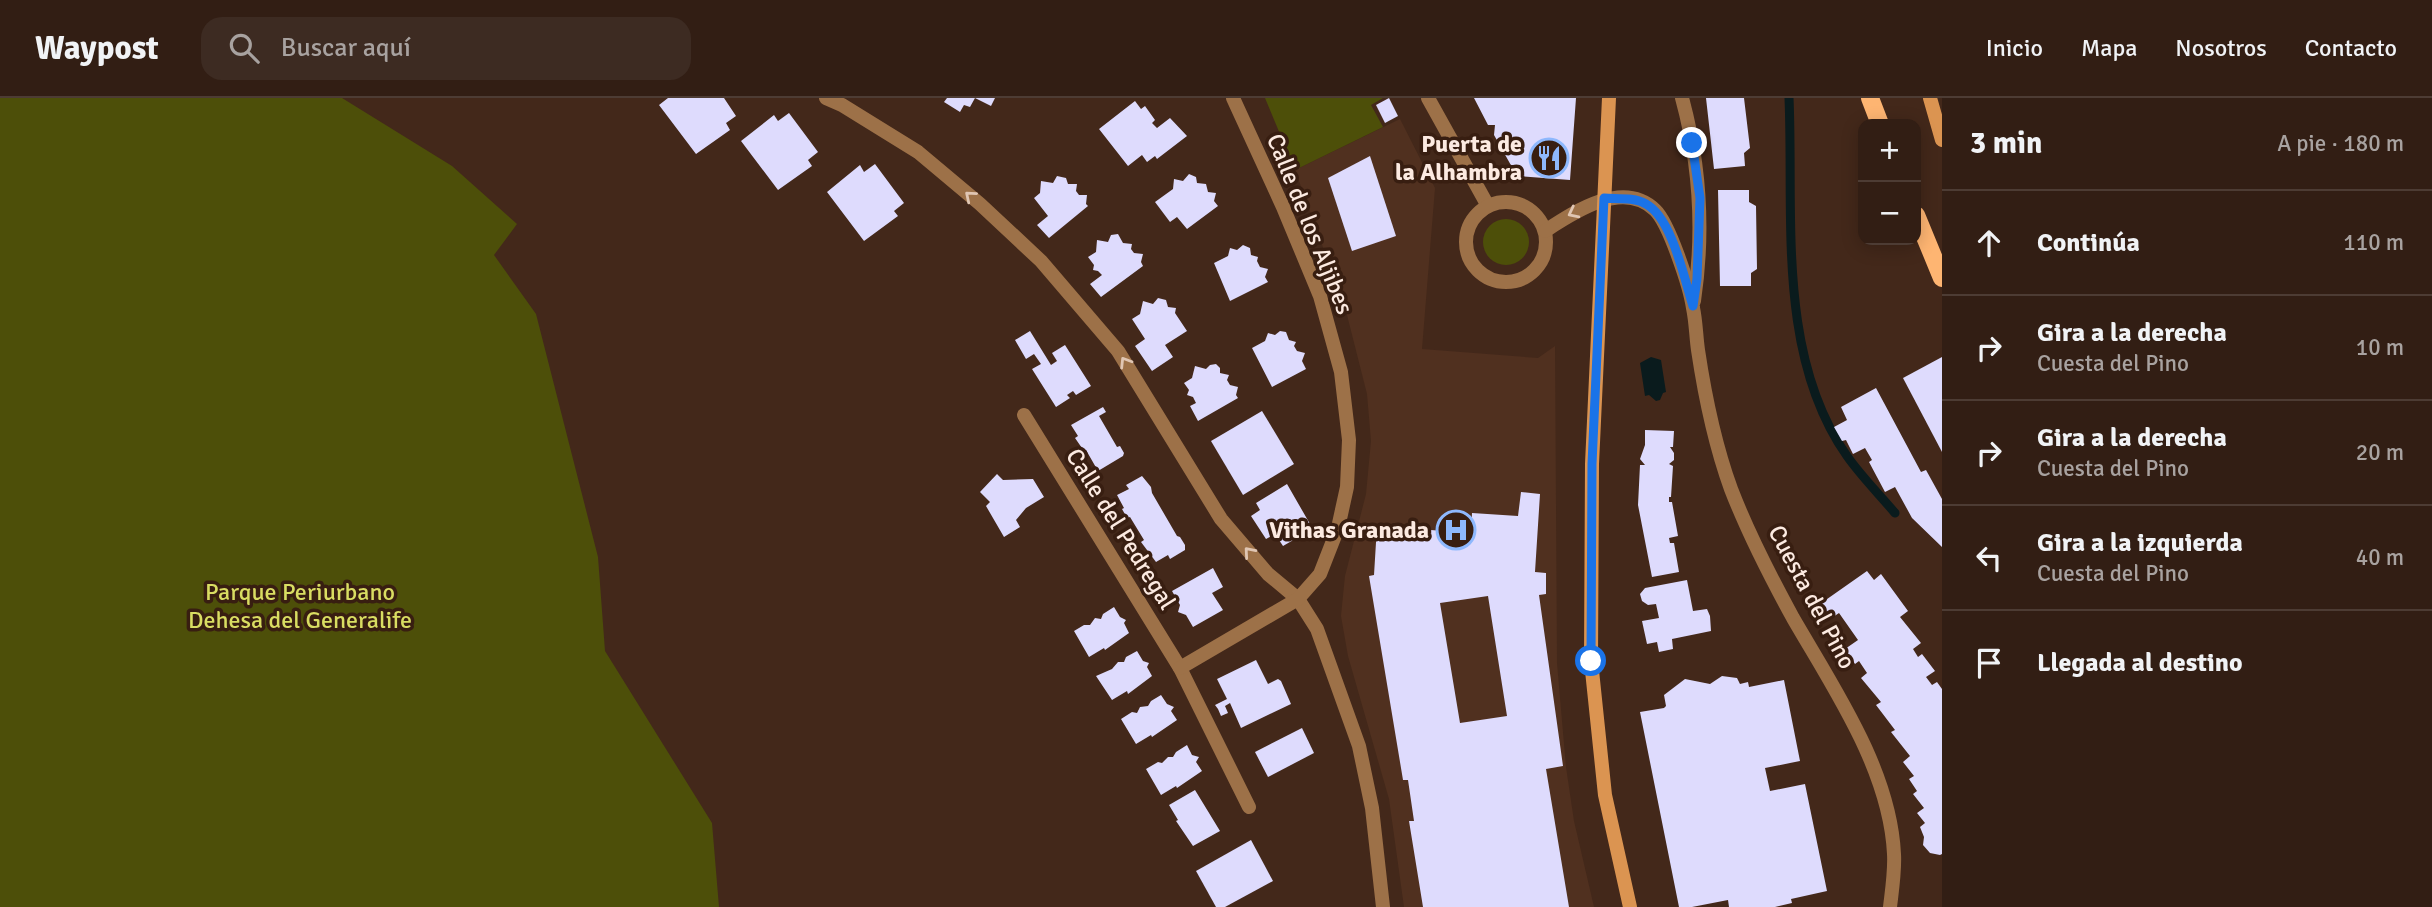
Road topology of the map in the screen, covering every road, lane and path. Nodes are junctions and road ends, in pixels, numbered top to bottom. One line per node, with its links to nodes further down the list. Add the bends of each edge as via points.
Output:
1 (826, 98): 8 (street)
2 (1428, 98): 12 (street)
3 (1609, 98): 11 (street)
4 (1682, 98): 16 (street, Cuesta del Pino, via 1700,198)
5 (1870, 98): 9 (main road)
6 (1930, 98): 10 (street)
7 (1233, 101): 18 (street, Calle de los Aljibes, via 1320,296 1341,372 1349,440 1347,487 1338,528 1320,574)
8 (839, 102): 18 (street, one-way to 8, via 1268,574 1221,519 1118,351 1041,261 918,152)
9 (1878, 119)
10 (1942, 140)
11 (1604, 198): 14 (street, one-way to 14); 16 (street, Cuesta del Pino, via 1644,202 1661,217); 22 (street, via 1592,464 1591,661 1605,795)
12 (1489, 206): 14 (street, via 1518,204 1539,219); 14 (street, via 1472,221 1466,247 1477,270 1488,278 1509,283 1527,277 1544,257)
13 (1921, 227): 15 (main road)
14 (1545, 231)
15 (1942, 278)
16 (1693, 306): 23 (street, Cuesta del Pino, via 1714,435 1731,489 1763,562 1838,692 1872,765 1887,811 1894,854)
17 (1024, 415): 19 (street, Calle del Pedregal)
18 (1298, 599): 19 (street); 21 (street, via 1317,629 1359,746 1372,808)
19 (1180, 668): 20 (street, Calle del Pedregal)
20 (1249, 807)
21 (1383, 907)
22 (1630, 907)
23 (1890, 907)

